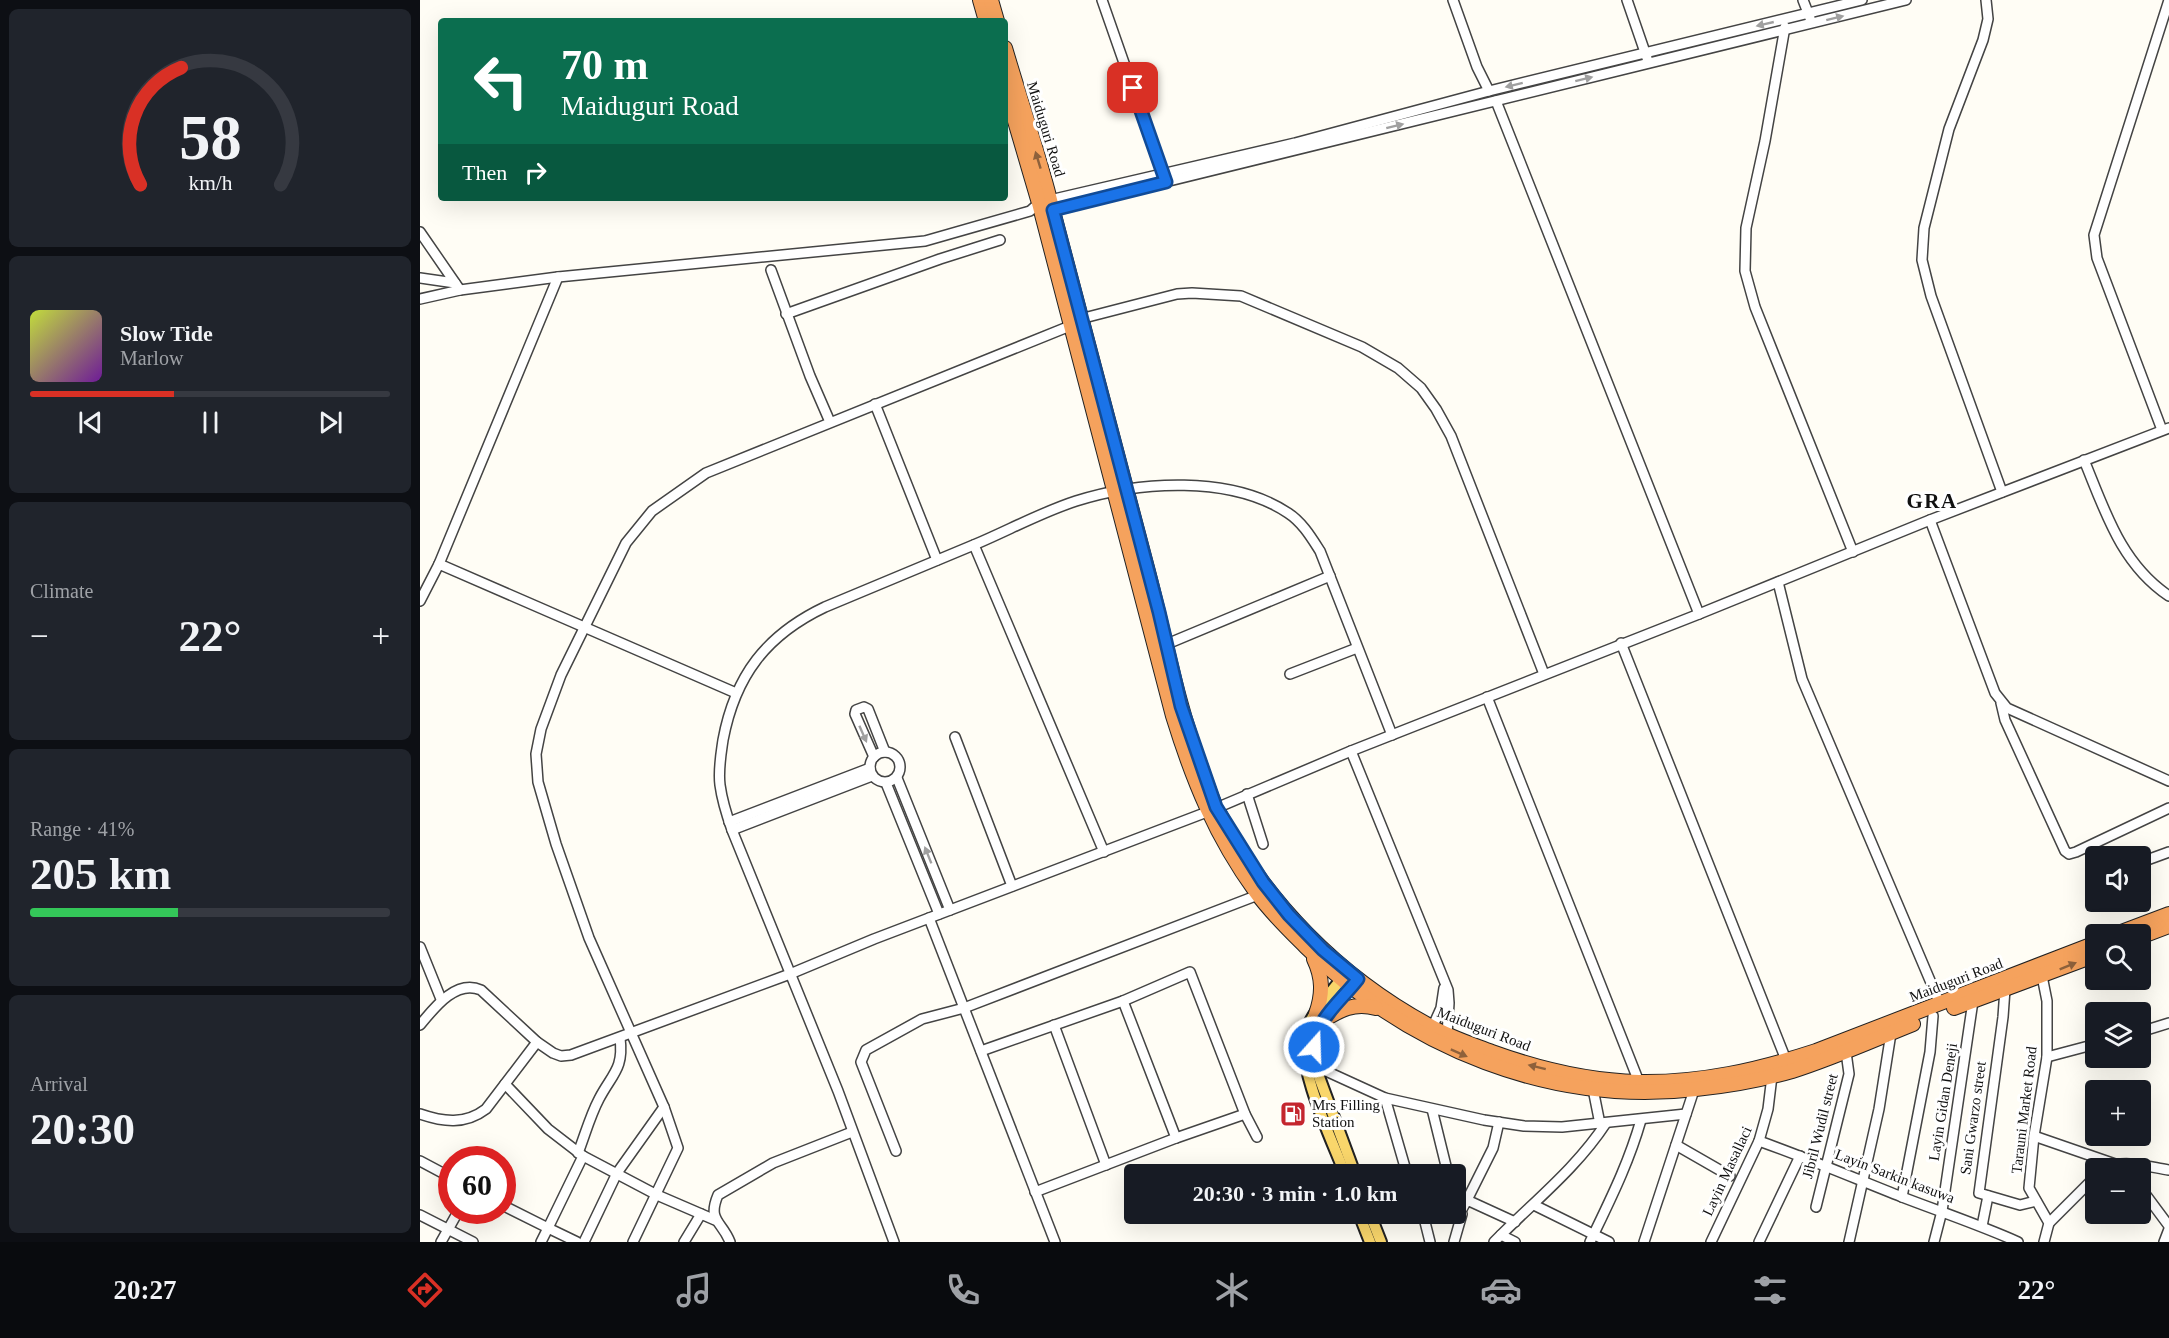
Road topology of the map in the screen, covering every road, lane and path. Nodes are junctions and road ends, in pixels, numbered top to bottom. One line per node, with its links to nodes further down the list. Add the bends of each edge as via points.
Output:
1 (980, 0): 12 (highway)
2 (991, 0): 13 (highway)
3 (1102, 0): 23 (street)
4 (1453, 0): 20 (street)
5 (1628, 0): 17 (street)
6 (1803, 0): 11 (street)
7 (1862, 0): 11 (street)
8 (1906, 0): 15 (street, one-way to 8)
9 (1986, 0): 39 (street, via 1988,19 1983,40 1948,129 1924,228 1922,260 1931,296)
10 (2169, 0): 36 (street, via 2094,235 2097,258)
11 (1808, 13): 14 (street); 15 (street)
12 (985, 18)
13 (996, 18)
14 (1786, 19): 16 (street); 17 (street, one-way to 17)
15 (1811, 23): 16 (street)
16 (1784, 30): 19 (street); 42 (street, via 1746,228 1745,271 1755,307)
17 (1646, 52): 19 (street); 20 (street, one-way to 20)
18 (1008, 61): 24 (highway, Maiduguri Road, one-way to 18)
19 (1649, 63): 22 (street, one-way to 19)
20 (1489, 91): 23 (street)
21 (1008, 96): 24 (highway, Maiduguri Road)
22 (1496, 101): 23 (street, one-way to 22); 49 (street)
23 (1164, 179): 24 (street)
24 (1043, 207): 28 (street, via 925,241); 33 (highway, Maiduguri Road)
25 (420, 232): 30 (street)
26 (1000, 240): 32 (street)
27 (771, 270): 32 (street)
28 (558, 277): 30 (street); 44 (street)
29 (420, 278): 30 (street)
30 (458, 287): 31 (street)
31 (420, 299)
32 (786, 314): 35 (street)
33 (1075, 322): 34 (street); 38 (highway, Maiduguri Road); 55 (street, via 1177,294 1241,296 1362,347 1398,368 1421,388 1451,436)
34 (875, 404): 35 (street); 43 (street)
35 (830, 422): 50 (street, via 706,473 652,511 626,543)
36 (2166, 429): 37 (street)
37 (2084, 460): 39 (street); 47 (street, via 2119,543 2152,585)
38 (1120, 490): 41 (street, via 1075,501); 45 (street, via 1208,486 1255,496 1289,513 1308,532); 52 (highway, Maiduguri Road); 70 (highway, Maiduguri Road, via 1173,717 1184,754)
39 (2002, 492): 40 (street)
40 (1930, 520): 42 (street); 58 (street)
41 (974, 545): 43 (street); 75 (street)
42 (1853, 552): 46 (street)
43 (937, 560): 56 (street, via 807,615 780,634 754,662)
44 (439, 564): 48 (street); 50 (street)
45 (1330, 576): 52 (street); 53 (street)
46 (1778, 582): 49 (street); 101 (street, via 1802,679)
47 (2169, 596)
48 (420, 601)
49 (1699, 614): 51 (street)
50 (586, 626): 56 (street); 108 (street, via 561,675 541,729 536,754 538,782 589,938)
51 (1621, 643): 55 (street); 118 (street)
52 (1167, 644): 70 (highway, Maiduguri Road)
53 (1357, 648): 54 (street); 59 (street)
54 (1290, 674)
55 (1544, 674): 57 (street)
56 (736, 693): 72 (street, via 720,756 720,785)
57 (1487, 697): 59 (street); 120 (street)
58 (2000, 701): 66 (street, via 2007,708); 69 (street, via 2065,852 2076,852)
59 (1392, 735): 61 (street)
60 (955, 737): 78 (street)
61 (1351, 750): 68 (street); 94 (street)
62 (885, 752): 63 (street); 63 (street, one-way to 63, via 868,709 856,710); 65 (street, via 896,756 900,763)
63 (874, 757): 64 (street)
64 (871, 772): 67 (street, via 878,781); 72 (street)
65 (897, 778): 67 (street); 71 (street)
66 (2169, 781)
67 (886, 783): 73 (street)
68 (1247, 794): 70 (street); 74 (street)
69 (2169, 808)
70 (1211, 810): 75 (street); 79 (highway, Maiduguri Road); 93 (highway, Maiduguri Road, via 1289,915)
71 (915, 822): 73 (street); 80 (street, one-way to 71)
72 (731, 826): 92 (street)
73 (904, 826): 81 (street)
74 (1263, 844)
75 (1104, 852): 78 (street)
76 (2169, 852): 77 (street)
77 (2151, 859)
78 (1012, 886): 80 (street)
79 (1258, 895): 89 (highway, Maiduguri Road); 99 (street)
80 (950, 910): 81 (street)
81 (939, 914): 83 (street)
82 (2169, 914): 84 (highway)
83 (929, 918): 92 (street); 99 (street)
84 (2142, 924)
85 (2169, 926): 86 (highway)
86 (2151, 933)
87 (420, 947): 96 (street)
88 (2085, 948): 91 (highway, Maiduguri Road)
89 (1311, 952): 93 (highway, Maiduguri Road); 102 (highway, via 1321,975)
90 (2085, 958): 91 (highway, Maiduguri Road, one-way to 90)
91 (2041, 970): 95 (highway, Maiduguri Road); 101 (highway, Maiduguri Road); 116 (street, Tarauni Market Road, via 2047,1001)
92 (790, 974): 108 (street); 134 (street)
93 (1349, 979): 100 (highway, Maiduguri Road); 102 (main road); 106 (highway, Maiduguri Road)
94 (1445, 983): 106 (street, via 1441,1008); 110 (street, via 1449,1003)
95 (2005, 989): 98 (highway, Maiduguri Road); 160 (street, Sani Gwarzo street, via 1978,1189)
96 (441, 999): 104 (street); 112 (street, via 475,987)
97 (1123, 1001): 105 (street); 129 (street, via 1191,972); 137 (street)
98 (1973, 1001): 101 (highway, Maiduguri Road); 167 (street, Layin Gidan Deneji)
99 (964, 1008): 114 (street); 140 (street, via 922,1019 866,1050 862,1056)
100 (1382, 1009): 102 (highway, via 1352,1005); 122 (highway, Maiduguri Road, one-way to 122, via 1458,1053 1533,1078)
101 (1936, 1010): 109 (highway, Maiduguri Road); 118 (highway, Maiduguri Road); 161 (street)
102 (1319, 1018): 117 (main road); 124 (main road, via 1305,1035 1304,1049 1305,1063)
103 (2169, 1023): 107 (street)
104 (420, 1025)
105 (1054, 1025): 114 (street); 149 (street)
106 (1432, 1028): 110 (highway, Maiduguri Road)
107 (2151, 1029)
108 (631, 1033): 111 (street); 126 (street)
109 (1891, 1033): 115 (highway, Maiduguri Road); 156 (street)
110 (1447, 1035): 120 (highway, Maiduguri Road, one-way to 110, via 1564,1074 1524,1064)
111 (620, 1038): 112 (street, via 561,1056); 141 (street, via 618,1070 599,1097)
112 (537, 1042): 121 (street)
113 (2085, 1047): 116 (street)
114 (981, 1052): 158 (street)
115 (1846, 1052): 118 (highway, Maiduguri Road); 150 (street, Jibril Wudil street, via 1850,1074)
116 (2047, 1057): 135 (street, Tarauni Market Road)
117 (1315, 1066): 124 (main road); 125 (street)
118 (1788, 1066): 119 (highway, Maiduguri Road); 120 (highway, Maiduguri Road, via 1685,1081)
119 (1772, 1076): 123 (highway, Maiduguri Road); 138 (street, Layin Masallaci)
120 (1639, 1082)
121 (505, 1084): 128 (street, via 477,1116 452,1121); 141 (street, via 548,1129)
122 (1593, 1089): 123 (highway, Maiduguri Road); 133 (street)
123 (1694, 1089): 130 (street)
124 (1318, 1091): 145 (main road); 146 (main road)
125 (1385, 1098): 127 (street); 147 (street)
126 (664, 1107): 154 (street); 159 (street, via 678,1148)
127 (1432, 1109): 132 (street); 148 (street)
128 (420, 1114)
129 (1245, 1114): 136 (street); 137 (street)
130 (1686, 1114): 131 (street); 139 (street)
131 (1641, 1120): 133 (street); 184 (street, via 1632,1154)
132 (1499, 1122): 133 (street, via 1562,1127); 162 (street, via 1493,1148)
133 (1603, 1123): 165 (street, via 1592,1143)
134 (852, 1132): 171 (street, via 773,1163 726,1190 714,1206); 193 (street)
135 (2034, 1136): 143 (street); 163 (street, Tarauni Market Road, via 2029,1188)
136 (1257, 1137)
137 (1176, 1138): 149 (street)
138 (1759, 1141): 142 (street, Layin Sarkin kasuwa); 202 (street, Layin Masallaci)
139 (1676, 1145): 155 (street); 201 (street)
140 (896, 1150)
141 (581, 1154): 154 (street); 180 (street)
142 (1800, 1156): 150 (street, Layin Sarkin kasuwa); 203 (street)
143 (2095, 1158)
144 (420, 1161): 153 (street)
145 (1342, 1164)
146 (1351, 1164)
147 (1404, 1164)
148 (1446, 1164)
149 (1106, 1165): 158 (street)
150 (1826, 1165): 156 (street, Layin Sarkin kasuwa); 166 (street, Jibril Wudil street)
151 (2151, 1169): 152 (street)
152 (2169, 1170)
153 (438, 1171)
154 (617, 1173): 159 (street); 189 (street)
155 (1731, 1176)
156 (1862, 1181): 161 (street, Layin Sarkin kasuwa); 204 (street)
157 (2085, 1187): 173 (street)
158 (1035, 1192): 194 (street)
159 (657, 1195): 169 (street); 190 (street)
160 (1988, 1196): 163 (street, via 2020,1205); 179 (street)
161 (1902, 1197): 167 (street, Layin Sarkin kasuwa)
162 (1467, 1200): 172 (street)
163 (2036, 1201): 173 (street, Tarauni Market Road)
164 (2151, 1203): 181 (street)
165 (1534, 1204): 172 (street); 184 (street)
166 (1816, 1207)
167 (1942, 1211): 179 (street, Layin Sarkin kasuwa); 205 (street, Layin Gidan Deneji)
168 (516, 1212): 180 (street)
169 (701, 1214): 171 (street); 191 (street)
170 (420, 1215): 182 (street)
171 (715, 1220): 192 (street)
172 (1515, 1222): 183 (street)
173 (2049, 1223): 207 (street)
174 (451, 1224): 182 (street)
175 (1363, 1224): 195 (main road)
176 (1374, 1224): 196 (main road)
177 (1426, 1224): 197 (street)
178 (1459, 1224): 198 (street)
179 (1982, 1226): 206 (street, Layin Sarkin kasuwa)
180 (548, 1228): 187 (street); 188 (street)
181 (2169, 1228): 208 (street)
182 (448, 1229): 185 (street); 186 (street)
183 (1498, 1238): 199 (street)
184 (1592, 1238): 200 (street)
185 (441, 1242)
186 (473, 1242)
187 (541, 1242)
188 (577, 1242)
189 (584, 1242)
190 (633, 1242)
191 (684, 1242)
192 (730, 1242)
193 (894, 1242)
194 (1055, 1242)
195 (1370, 1242)
196 (1381, 1242)
197 (1430, 1242)
198 (1454, 1242)
199 (1515, 1242)
200 (1609, 1242)
201 (1644, 1242)
202 (1710, 1242)
203 (1759, 1242)
204 (1849, 1242)
205 (1934, 1242)
206 (2018, 1242)
207 (2044, 1242)
208 (2164, 1242)

